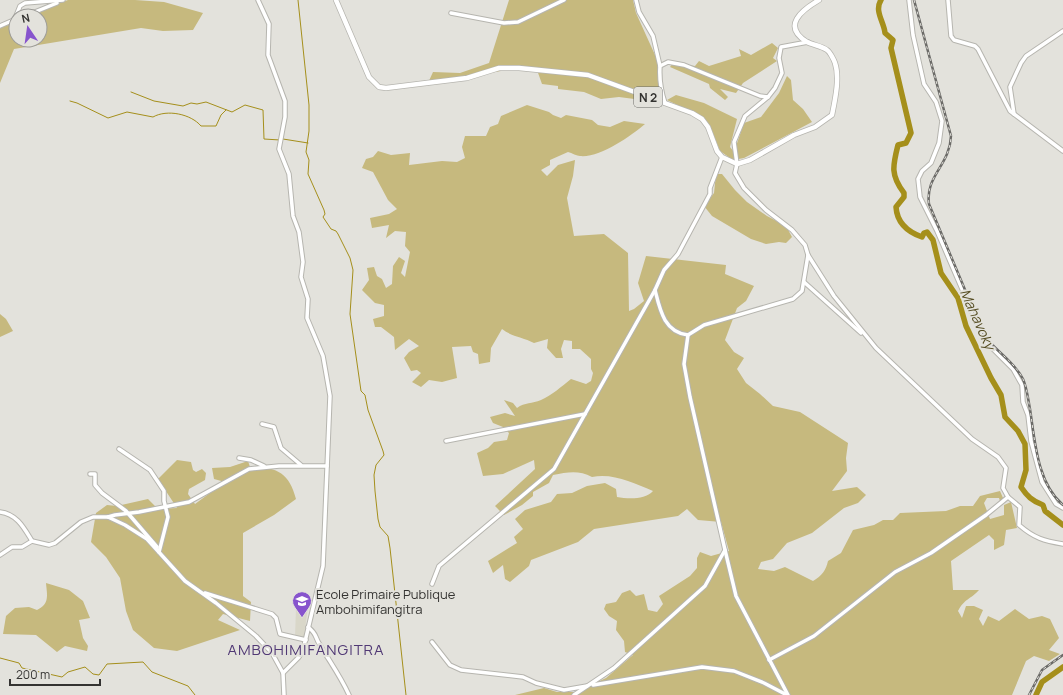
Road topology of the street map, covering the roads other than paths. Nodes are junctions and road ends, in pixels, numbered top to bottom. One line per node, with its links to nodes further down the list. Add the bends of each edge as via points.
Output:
1 (258, 0): 33 (street, via 269,24 268,56 285,101 279,149 289,174 293,216 299,232 303,262 301,278 308,298 307,318 323,356 330,396)
2 (336, 0): 16 (main road, N 2, via 366,70 373,83 379,87 447,81 499,68 519,68 588,75)
3 (564, 0): 11 (street, via 518,22 504,23)
4 (636, 0): 14 (street, via 639,12 653,36)
5 (819, 0): 13 (main road, via 802,11 797,18 795,27 799,36)
6 (909, 0): 37 (street, via 912,35 924,84 936,102 942,121 939,143 931,162 918,179 920,197 984,340 1013,369 1022,385 1031,441 1042,482 1056,504)
7 (948, 0): 17 (street, via 951,36 954,40 978,49 1010,111)
8 (61, 1): 9 (street, via 25,3); 10 (street)
9 (19, 8)
10 (44, 8)
11 (452, 13)
12 (1063, 31): 17 (street, via 1026,56 1021,63 1010,87)
13 (808, 42): 15 (street, via 781,47 779,58 782,73 776,88); 20 (main road, via 827,50 835,64 837,84 832,115 815,127)
14 (660, 66): 15 (street, via 668,62 684,65); 16 (street, via 660,89)
15 (768, 97): 20 (street, via 745,116 734,142)
16 (666, 103): 19 (main road, N 2, via 702,119 716,151)
17 (1014, 114): 18 (street)
18 (1063, 151)
19 (722, 157): 20 (main road); 23 (street, via 710,194 678,254 664,270)
20 (737, 164): 21 (street, via 735,173 744,188 766,210 792,230 805,245)
21 (808, 255): 22 (street); 25 (street, via 834,296)
22 (804, 282): 24 (street, via 802,290 793,300 704,325); 25 (street)
23 (655, 290): 24 (street, via 660,313 670,328 681,334); 26 (street)
24 (688, 334): 43 (street, via 685,371)
25 (867, 338): 35 (street, via 972,438 995,453 1006,468 1003,488)
26 (585, 414): 28 (street); 46 (street, via 554,469 439,566)
27 (262, 424): 31 (street, via 274,427 281,448)
28 (446, 442)
29 (119, 449): 36 (street, via 150,470 164,491)
30 (239, 458): 32 (street)
31 (302, 465): 32 (street); 33 (street)
32 (264, 466): 36 (street, via 248,469 194,500)
33 (327, 466): 48 (street, via 323,566)
34 (90, 474): 39 (street, via 95,474 95,485 102,493)
35 (1008, 497): 42 (street, via 1020,507 1019,525 1031,536); 51 (street, via 931,553 895,572 814,636)
36 (166, 508): 39 (street); 44 (street, via 168,523)
37 (1063, 508)
38 (0, 512): 41 (street, via 18,520)
39 (129, 514): 40 (street, via 114,514); 44 (street)
40 (108, 517): 41 (street, via 87,518 49,545); 44 (street, via 147,539)
41 (32, 541): 45 (street, via 22,547 12,547)
42 (1063, 544)
43 (725, 550): 51 (street, via 736,596); 53 (street, via 705,586 614,668)
44 (159, 552): 47 (street, via 181,577)
45 (0, 555)
46 (432, 584)
47 (201, 592): 49 (street, via 272,614 276,618 280,634); 52 (street, via 256,636 272,653)
48 (308, 627): 49 (street); 55 (street, via 317,634 318,643 337,670)
49 (306, 640): 52 (street, via 299,657)
50 (432, 642): 53 (street, via 450,665 461,670 523,677 564,690)
51 (769, 660): 57 (street)
52 (283, 673): 54 (street)
53 (590, 685): 56 (street); 57 (street, via 702,667 734,671)
54 (284, 695)
55 (350, 695)
56 (574, 695)
57 (787, 695)

